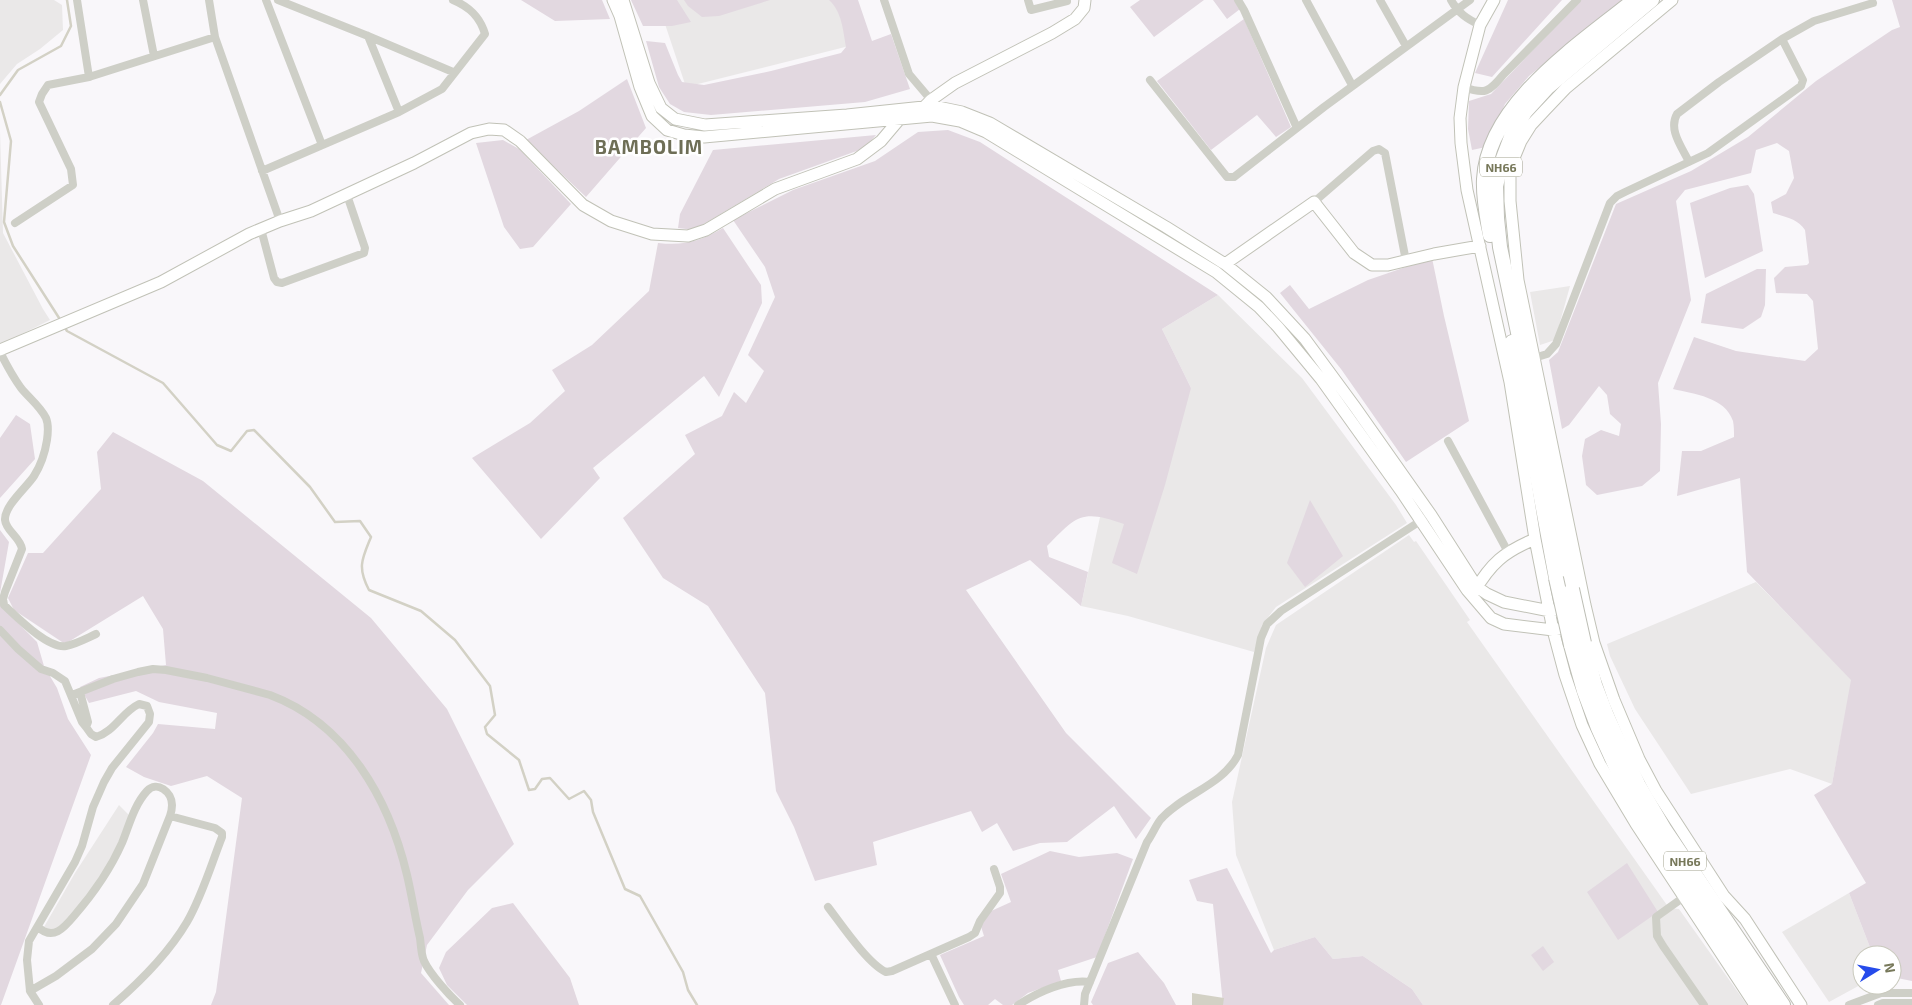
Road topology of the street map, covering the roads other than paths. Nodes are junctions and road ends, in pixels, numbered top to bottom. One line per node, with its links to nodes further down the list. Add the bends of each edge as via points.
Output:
1 (77, 0): 32 (street)
2 (142, 0): 30 (street)
3 (209, 0): 27 (street)
4 (266, 0): 41 (street)
5 (278, 0): 26 (street)
6 (453, 0): 31 (street, via 481,20 485,34)
7 (613, 0): 39 (main road, via 652,116 668,130 704,137)
8 (624, 0): 36 (main road, via 649,84 661,108 675,119 705,125)
9 (885, 0): 37 (street, via 909,74)
10 (1028, 0): 22 (street, via 1031,10)
11 (1085, 0): 37 (main road, via 1084,8 1075,19 955,83)
12 (1238, 0): 40 (street)
13 (1306, 0): 34 (street)
14 (1380, 0): 29 (street)
15 (1451, 0): 24 (street)
16 (1470, 0): 24 (street)
17 (1494, 0): 25 (main road)
18 (1577, 0): 35 (street, via 1492,88 1479,92)
19 (1634, 0): 65 (highway, NH66, bridge, via 1537,80 1513,106 1490,153 1484,178 1491,239 1556,578)
20 (1652, 0): 65 (highway, NH66, bridge, via 1547,88 1525,112 1511,137 1496,186 1500,247 1572,589)
21 (1672, 0): 53 (main road, via 1566,88 1531,126 1514,158 1510,201 1518,280)
22 (1067, 1)
23 (1873, 3): 28 (street, via 1814,21)
24 (1456, 9): 25 (street); 29 (street)
25 (1480, 25): 35 (main road)
26 (368, 36): 31 (street); 38 (street)
27 (215, 37): 30 (street); 43 (street)
28 (1782, 39): 42 (street, via 1677,114 1673,121 1674,129); 42 (street, via 1803,80 1801,86 1708,153)
29 (1406, 46): 34 (street)
30 (154, 56): 32 (street)
31 (453, 72): 38 (street, via 442,89)
32 (89, 77): 47 (street, via 48,86 42,94 39,102 71,169 73,185)
33 (1150, 80): 40 (street, via 1230,178)
34 (1352, 86): 40 (street)
35 (1464, 87): 49 (main road, via 1461,143)
36 (908, 108): 37 (main road); 39 (main road)
37 (926, 108): 39 (main road); 51 (main road, via 933,106 962,112 990,123); 55 (main road, via 932,116 960,121 986,132 1231,283 1278,326)
38 (399, 112): 41 (street)
39 (901, 118): 44 (main road, via 881,141 857,159 776,190 706,230 688,236 652,234 611,221 584,205 520,141 504,130 471,133)
40 (1297, 128)
41 (322, 145): 43 (street)
42 (1689, 162): 53 (street, via 1610,202 1556,344 1547,354)
43 (262, 171): 46 (street)
44 (346, 195): 46 (main road); 48 (street, via 364,253 282,283 274,278)
45 (1314, 202): 50 (main road, via 1354,254 1372,265); 50 (street, via 1379,149 1385,153); 51 (main road)
46 (280, 221): 48 (main road)
47 (15, 224)
48 (261, 229): 52 (main road, via 161,282)
49 (1480, 246): 50 (main road); 56 (main road, via 1506,365)
50 (1406, 261)
51 (1225, 264): 55 (main road, via 1266,297 1305,339 1355,406)
52 (0, 351): 64 (street, via 22,389 40,408 48,426 42,461 8,510 5,520 21,542 22,549 4,592 4,605 57,646 67,646)
53 (1534, 358): 59 (main road)
54 (1448, 441): 57 (street)
55 (1426, 517): 58 (main road); 74 (street, via 1280,611 1267,624 1261,638 1238,755 1233,765 1218,779 1161,819 1148,842)
56 (1536, 540): 57 (main road); 60 (main road)
57 (1508, 552): 58 (main road, via 1489,568)
58 (1474, 591): 60 (main road, via 1504,602); 63 (main road, via 1491,618 1501,623)
59 (1585, 605): 60 (main road); 61 (main road)
60 (1550, 611): 63 (main road)
61 (1589, 624): 63 (main road); 88 (main road, via 1617,709 1656,791 1724,896 1745,919)
62 (0, 630): 67 (street, via 41,669 65,681)
63 (1553, 630): 70 (main road, via 1579,717 1600,764)
64 (96, 634)
65 (1578, 644): 66 (highway, NH66)
66 (1590, 688): 86 (highway, NH66, via 1598,728 1642,817); 87 (highway, NH66, via 1651,808)
67 (76, 694): 72 (street, via 82,722 96,737 102,736 130,708 140,704 147,706 149,722 104,782 75,862); 80 (street, via 138,672 166,670 270,695 313,718 348,750 369,778 396,835 424,960)
68 (170, 816): 72 (street, via 172,804 164,788 155,786 147,790 107,874 89,899 58,932 44,932); 75 (street, via 143,884 116,924 92,949); 79 (street, via 216,828 222,837 187,922 150,970)
69 (994, 869): 73 (street, via 1000,893 975,933)
70 (1684, 897): 84 (street, via 1656,917 1657,936); 85 (main road)
71 (828, 908): 73 (street, via 883,970 892,971)
72 (38, 927): 75 (street, via 29,941)
73 (931, 954): 81 (street)
74 (1090, 982): 82 (street, via 1056,987); 83 (street)
75 (30, 991): 78 (street)
76 (1912, 994): 89 (street, via 1881,993)
77 (1912, 1003): 90 (street)
78 (39, 1005)
79 (113, 1005)
80 (460, 1005)
81 (955, 1005)
82 (1018, 1005)
83 (1084, 1005)
84 (1704, 1005)
85 (1755, 1005)
86 (1768, 1005)
87 (1783, 1005)
88 (1801, 1005)
89 (1849, 1005)
90 (1878, 1005)

